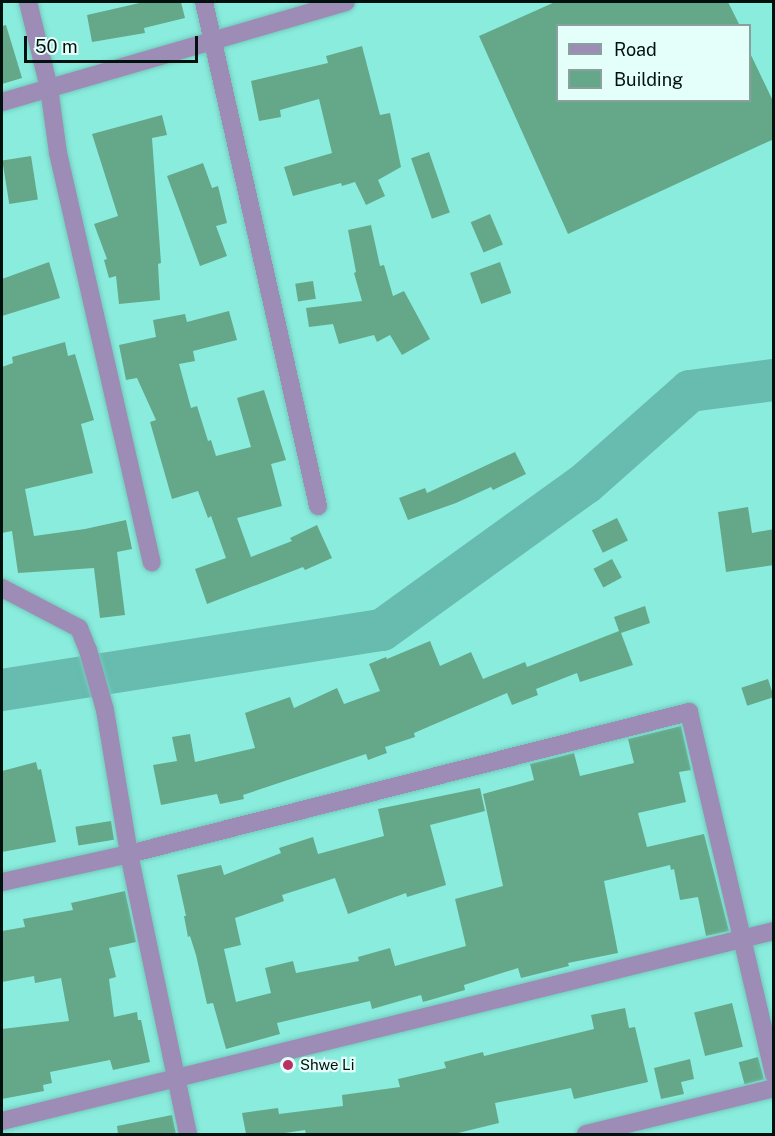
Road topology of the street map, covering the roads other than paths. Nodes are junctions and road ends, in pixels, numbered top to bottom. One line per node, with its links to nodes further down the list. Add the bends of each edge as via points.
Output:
1 (28, 2): 5 (street)
2 (204, 2): 4 (street)
3 (346, 2): 4 (street)
4 (214, 41): 5 (street); 7 (street)
5 (49, 88): 6 (street); 8 (street, via 58,153)
6 (2, 102)
7 (318, 506)
8 (152, 562)
9 (2, 588): 10 (street, via 79,628 105,710)
10 (129, 854): 11 (street); 13 (street, via 689,712); 15 (street)
11 (2, 882)
12 (774, 930): 13 (street)
13 (741, 938): 14 (street); 15 (street)
14 (774, 1074)
15 (176, 1078): 17 (street); 18 (street)
16 (774, 1088): 19 (street)
17 (2, 1122)
18 (188, 1134)
19 (586, 1134)

